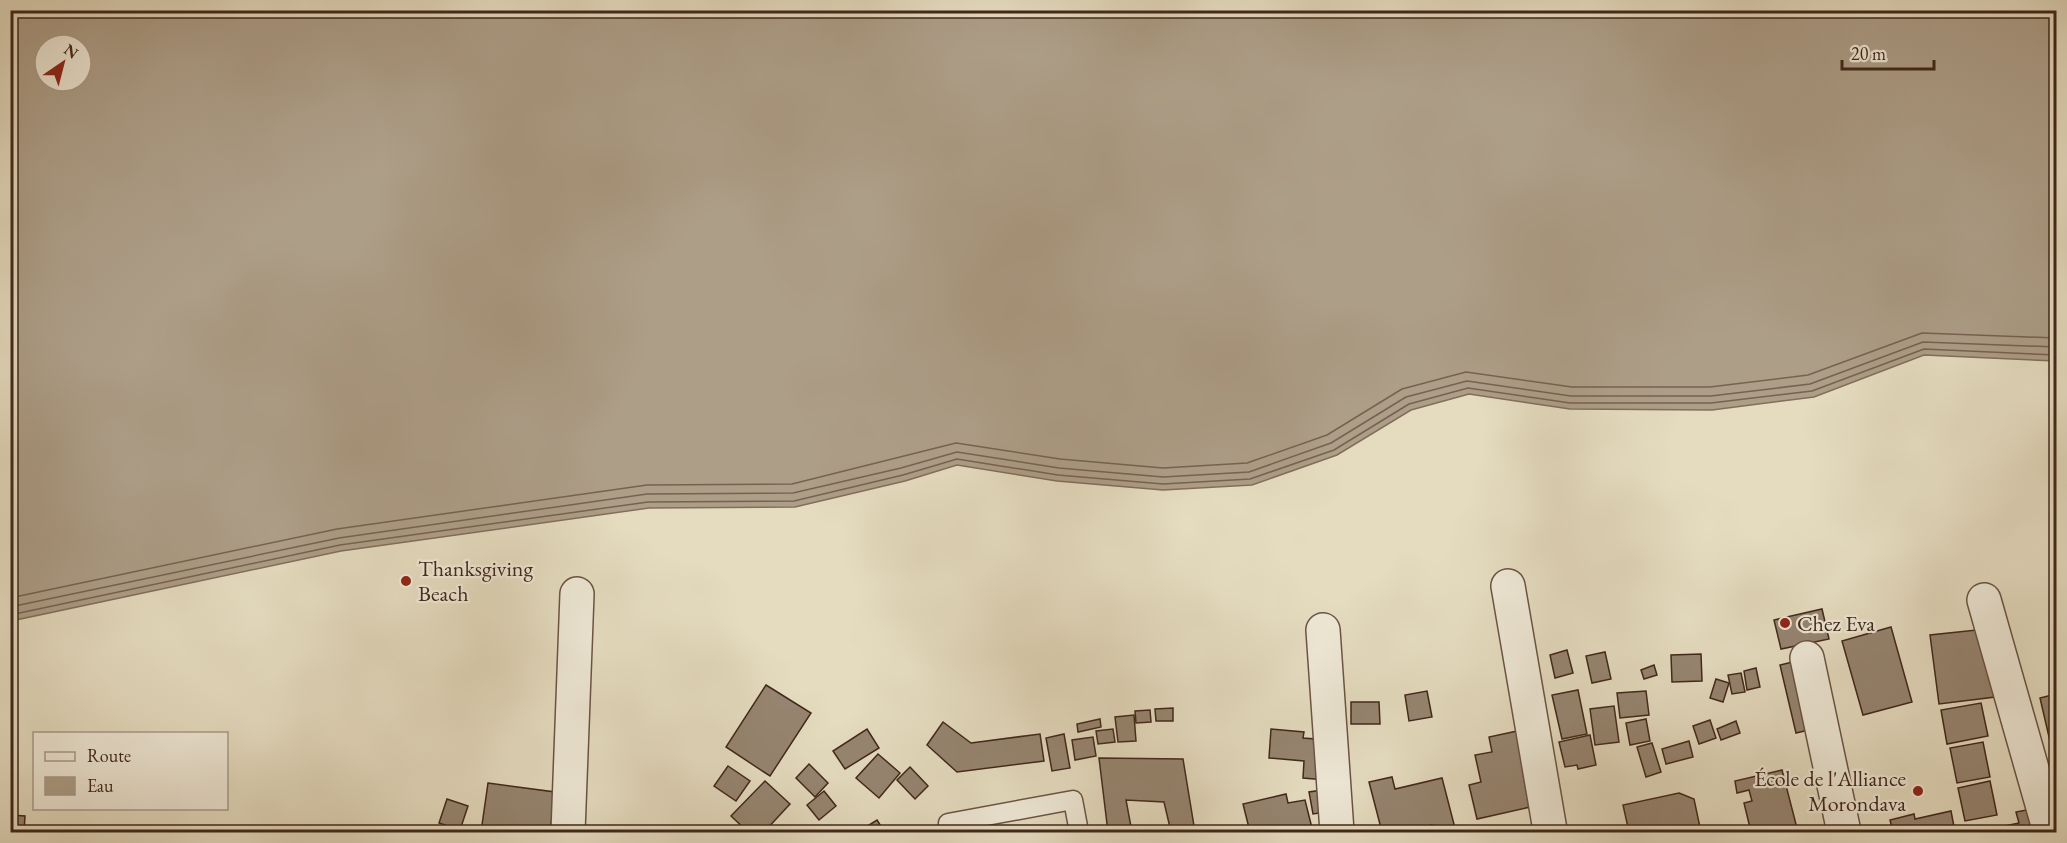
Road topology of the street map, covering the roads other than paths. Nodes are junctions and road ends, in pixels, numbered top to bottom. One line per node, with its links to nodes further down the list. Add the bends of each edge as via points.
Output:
1 (1508, 586): 10 (street)
2 (576, 594): 7 (street)
3 (1984, 600): 12 (street)
4 (1323, 630): 9 (street)
5 (1807, 658): 11 (street)
6 (948, 823): 8 (lane, via 1073,800)
7 (568, 832)
8 (1080, 832)
9 (1337, 832)
10 (1548, 832)
11 (1844, 832)
12 (2050, 832)

